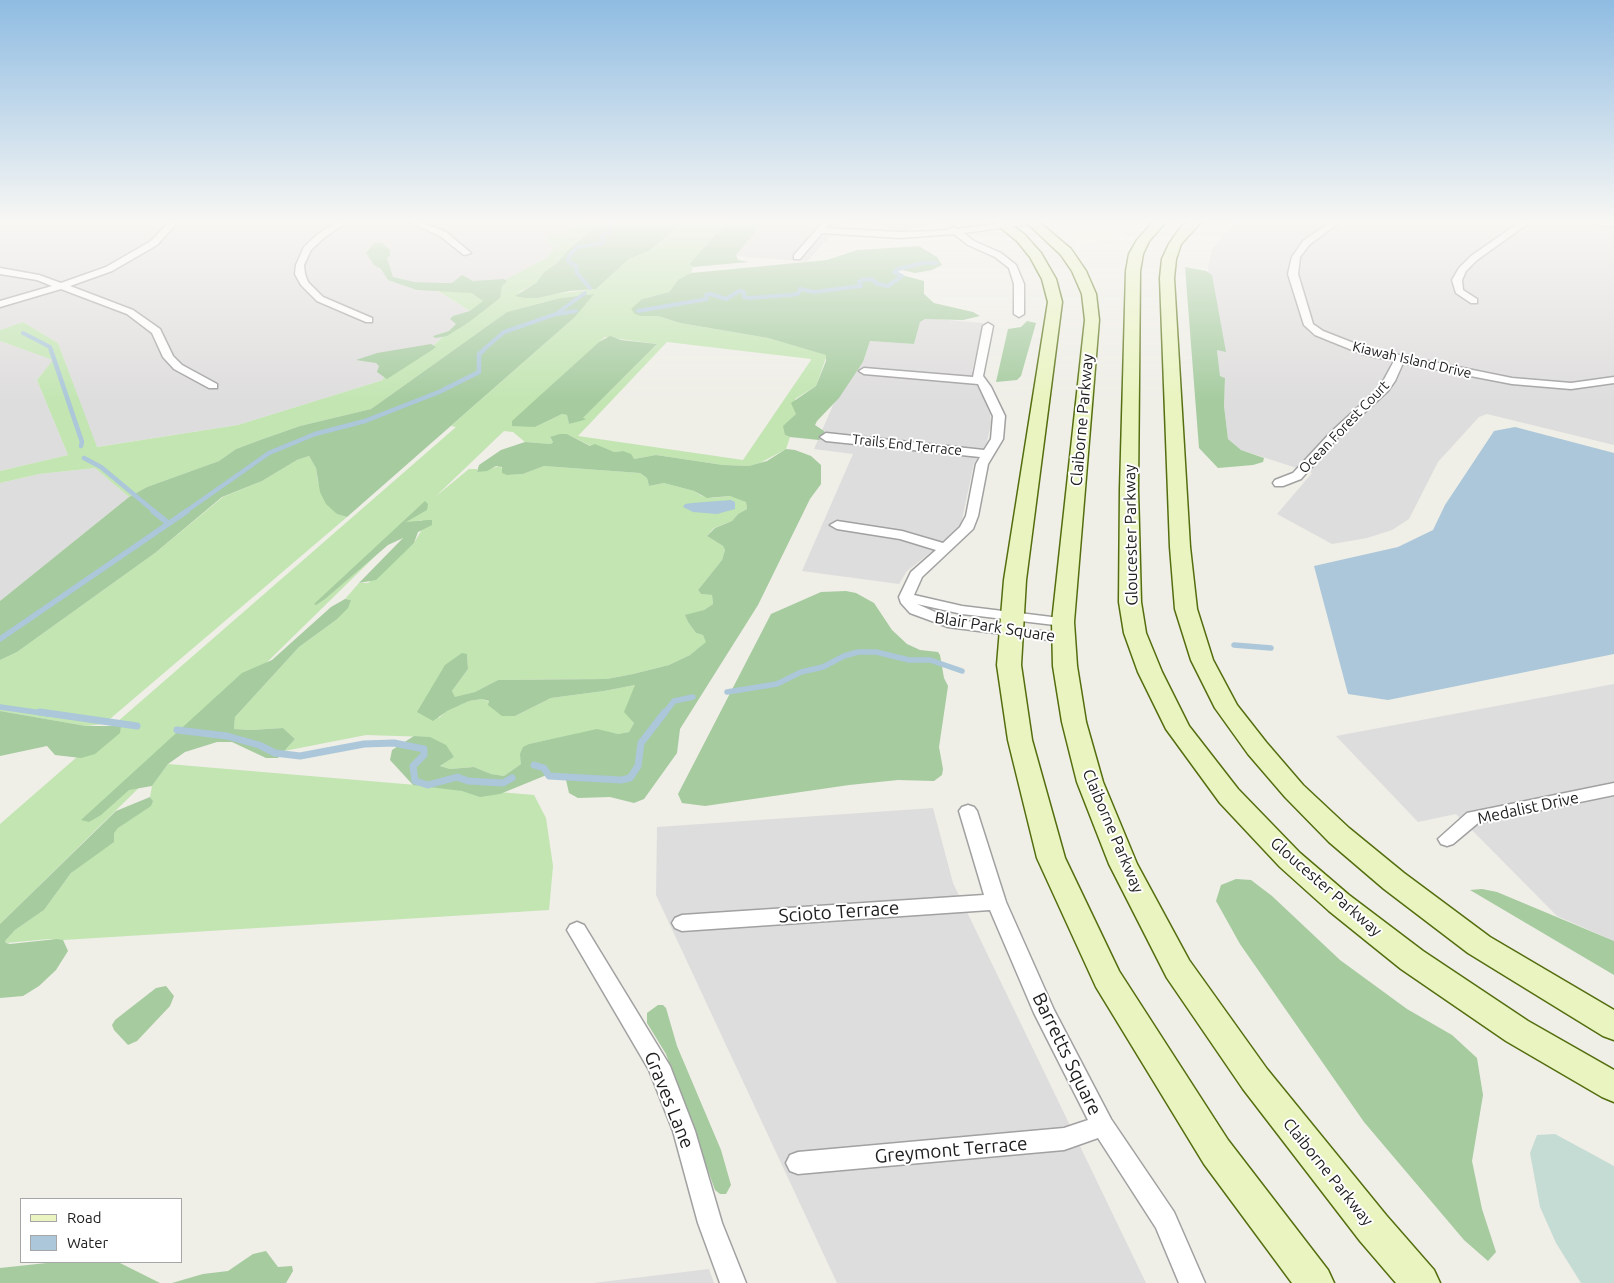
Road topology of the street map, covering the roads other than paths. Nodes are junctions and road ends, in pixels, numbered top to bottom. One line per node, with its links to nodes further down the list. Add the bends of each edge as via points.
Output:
1 (49, 282): 11 (street)
2 (72, 282): 11 (street)
3 (305, 282): 15 (street, via 320,299)
4 (1018, 282): 14 (street)
5 (1050, 282): 27 (main road, via 1055,302 1014,580)
6 (1084, 282): 28 (main road, Claiborne Parkway, via 1089,294 1092,320)
7 (1133, 282): 36 (main road, Gloucester Parkway, via 1130,602 1135,633 1178,729 1229,796 1290,860 1340,903 1412,960 1517,1031)
8 (1167, 282): 35 (main road, via 1186,609 1202,660 1227,708 1294,791 1339,835 1394,881 1479,945)
9 (1295, 282): 17 (street, Kiawah Island Drive, via 1309,325 1343,344)
10 (1457, 282): 12 (street, via 1462,295)
11 (62, 286): 13 (street); 21 (street, via 139,317 156,331 165,352 178,366)
12 (1474, 301)
13 (0, 304)
14 (1019, 314)
15 (369, 320)
16 (988, 326): 20 (street, Blair Park Square, via 978,376)
17 (1399, 360): 19 (street, Kiawah Island Drive, via 1542,385 1587,385); 24 (street, Ocean Forest Court, via 1384,389 1336,433 1297,476)
18 (864, 371): 20 (street)
19 (1614, 380)
20 (981, 381): 23 (street, Blair Park Square, via 999,416 997,439)
21 (214, 386)
22 (826, 437): 23 (street, Trails End Terrace)
23 (988, 454): 26 (street, Blair Park Square, via 982,464 972,516 966,529)
24 (1279, 483)
25 (837, 525): 26 (street, via 902,535)
26 (945, 548): 27 (street, Blair Park Square, via 916,575 906,597 908,603 926,616 948,623)
27 (1012, 624): 28 (street, Blair Park Square); 41 (main road, via 1010,665 1020,740 1051,858 1106,978 1216,1152)
28 (1064, 630): 42 (main road, Claiborne Parkway, via 1065,666 1074,722 1090,782 1124,864 1178,969 1255,1079 1373,1228)
29 (1614, 789): 31 (street, Medalist Drive, via 1473,818)
30 (968, 811): 32 (street, Barretts Square)
31 (1448, 839)
32 (996, 902): 33 (street, Scioto Terrace); 37 (street, Barretts Square, via 1045,1013)
33 (682, 923)
34 (577, 930): 39 (street, Graves Lane, via 659,1066 684,1130 710,1223)
35 (1614, 1026)
36 (1614, 1086)
37 (1103, 1126): 38 (street, Greymont Terrace, via 1064,1139); 40 (street, Barretts Square, via 1165,1220)
38 (798, 1164)
39 (733, 1283)
40 (1192, 1283)
41 (1315, 1283)
42 (1421, 1283)

